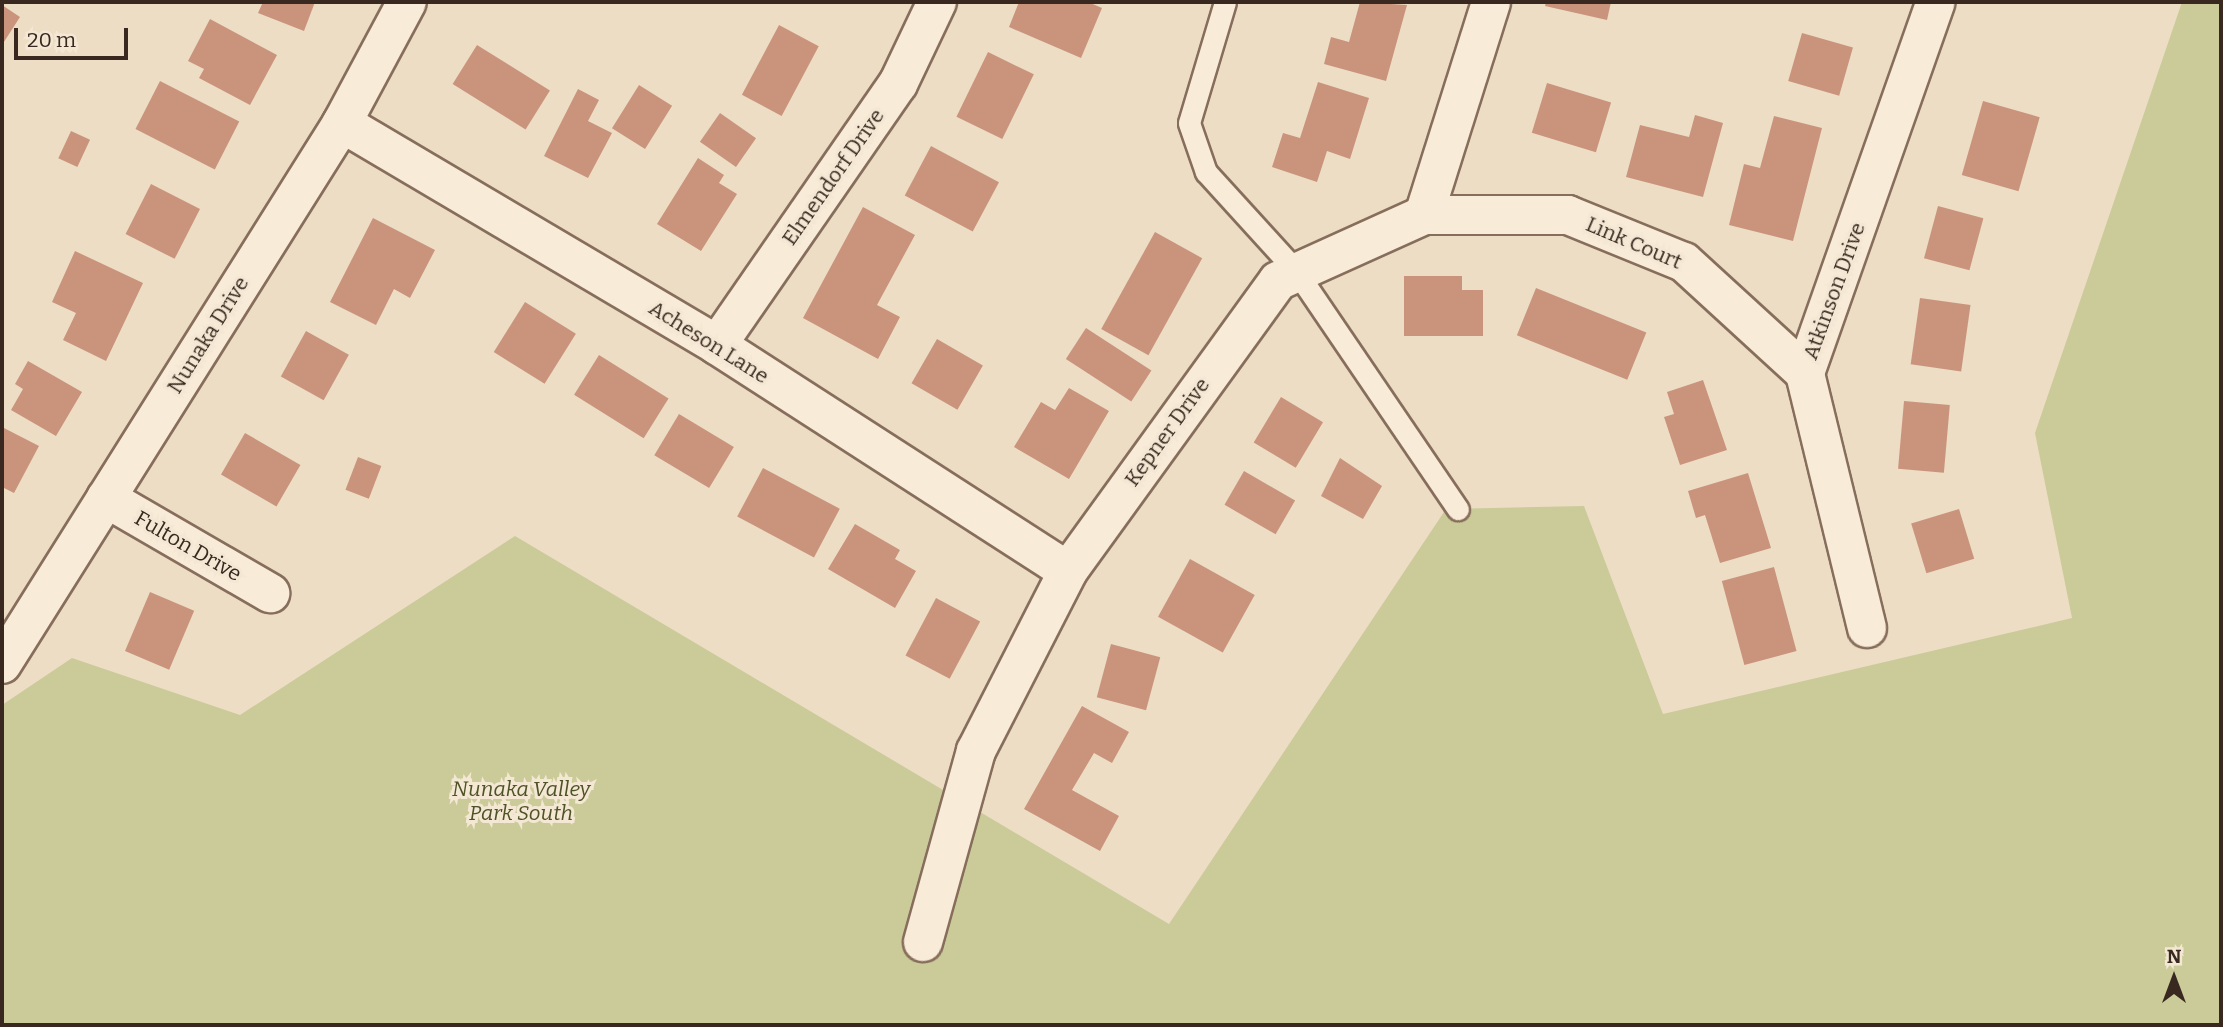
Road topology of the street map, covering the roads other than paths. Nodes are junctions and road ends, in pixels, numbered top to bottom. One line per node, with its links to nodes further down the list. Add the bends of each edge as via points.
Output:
1 (407, 2): 6 (street, Nunaka Drive)
2 (937, 2): 9 (street, Elmendorf Drive, via 898,84)
3 (1225, 2): 8 (lane, via 1189,123 1206,172)
4 (1491, 2): 7 (street)
5 (1936, 2): 10 (street, Atkinson Drive)
6 (342, 123): 9 (street, Acheson Lane); 11 (street, Nunaka Drive)
7 (1424, 215): 8 (street, Kepner Drive); 10 (street, Link Court, via 1568,215 1684,262)
8 (1296, 271): 12 (lane); 13 (street, Kepner Drive, via 1278,281)
9 (717, 345): 13 (street, Acheson Lane)
10 (1805, 373): 15 (street, Atkinson Drive)
11 (106, 498): 14 (street, Fulton Drive); 16 (street, Nunaka Drive)
12 (1458, 509)
13 (1068, 571): 17 (street, Kepner Drive, via 976,751)
14 (270, 593)
15 (1867, 628)
16 (2, 664)
17 (923, 942)

